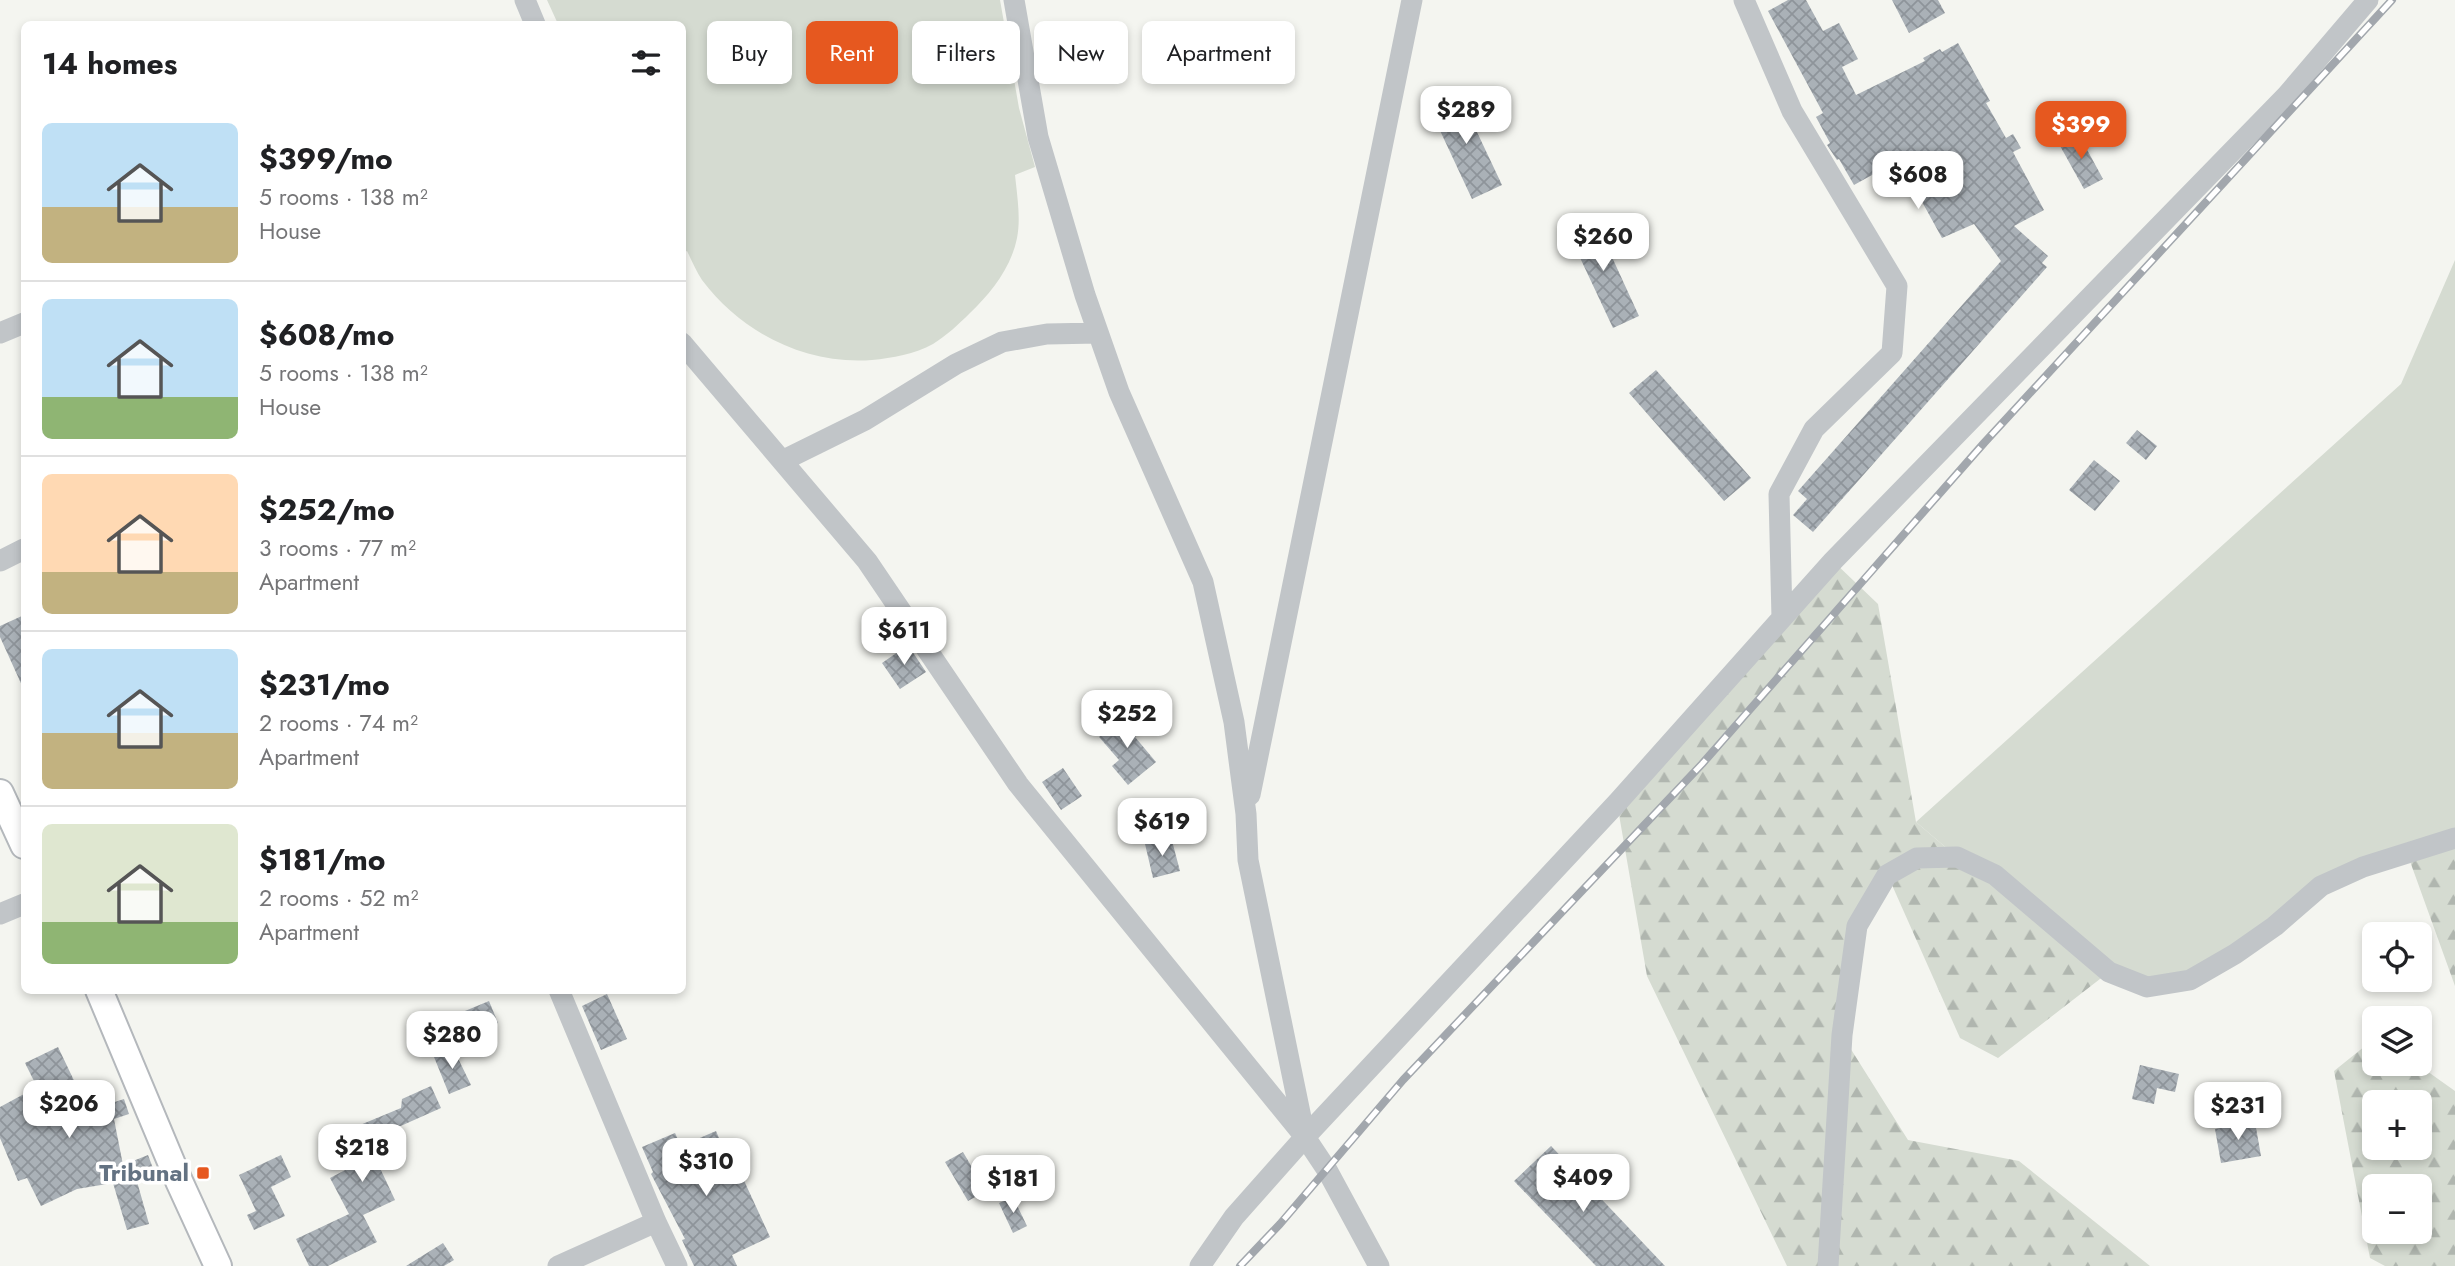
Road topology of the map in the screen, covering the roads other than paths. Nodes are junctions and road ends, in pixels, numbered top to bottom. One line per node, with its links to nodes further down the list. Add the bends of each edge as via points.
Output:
1 (524, 0): 6 (street)
2 (1014, 0): 9 (street, via 1038,137)
3 (1412, 0): 16 (street)
4 (1744, 0): 14 (street, via 1792,111 1897,286 1892,353 1814,429 1779,494)
5 (2368, 0): 14 (street, via 2287,95)
6 (534, 21)
7 (21, 324): 8 (street)
8 (0, 333)
9 (1098, 333): 11 (street, via 1047,334 1002,342 866,421); 16 (street, via 1119,392 1203,582 1234,722)
10 (686, 347): 11 (street)
11 (782, 461): 23 (street, via 867,561 1018,784)
12 (21, 550): 13 (street)
13 (0, 561)
14 (1782, 618): 23 (street)
15 (10, 800): 17 (main road)
16 (1246, 814): 23 (street, via 1248,860)
17 (21, 835)
18 (2455, 838): 30 (street, via 2363,867 2321,886 2235,954 2190,980 2147,987 2109,972 1995,875 1957,857 1917,858 1887,875 1857,926 1842,1035)
19 (21, 905): 20 (street)
20 (0, 914)
21 (101, 994): 25 (main road)
22 (561, 994): 24 (street)
23 (1305, 1138): 28 (street, via 1234,1217); 29 (street)
24 (656, 1222): 26 (street); 27 (street)
25 (218, 1266)
26 (558, 1266)
27 (677, 1266)
28 (1200, 1266)
29 (1379, 1266)
30 (1828, 1266)

